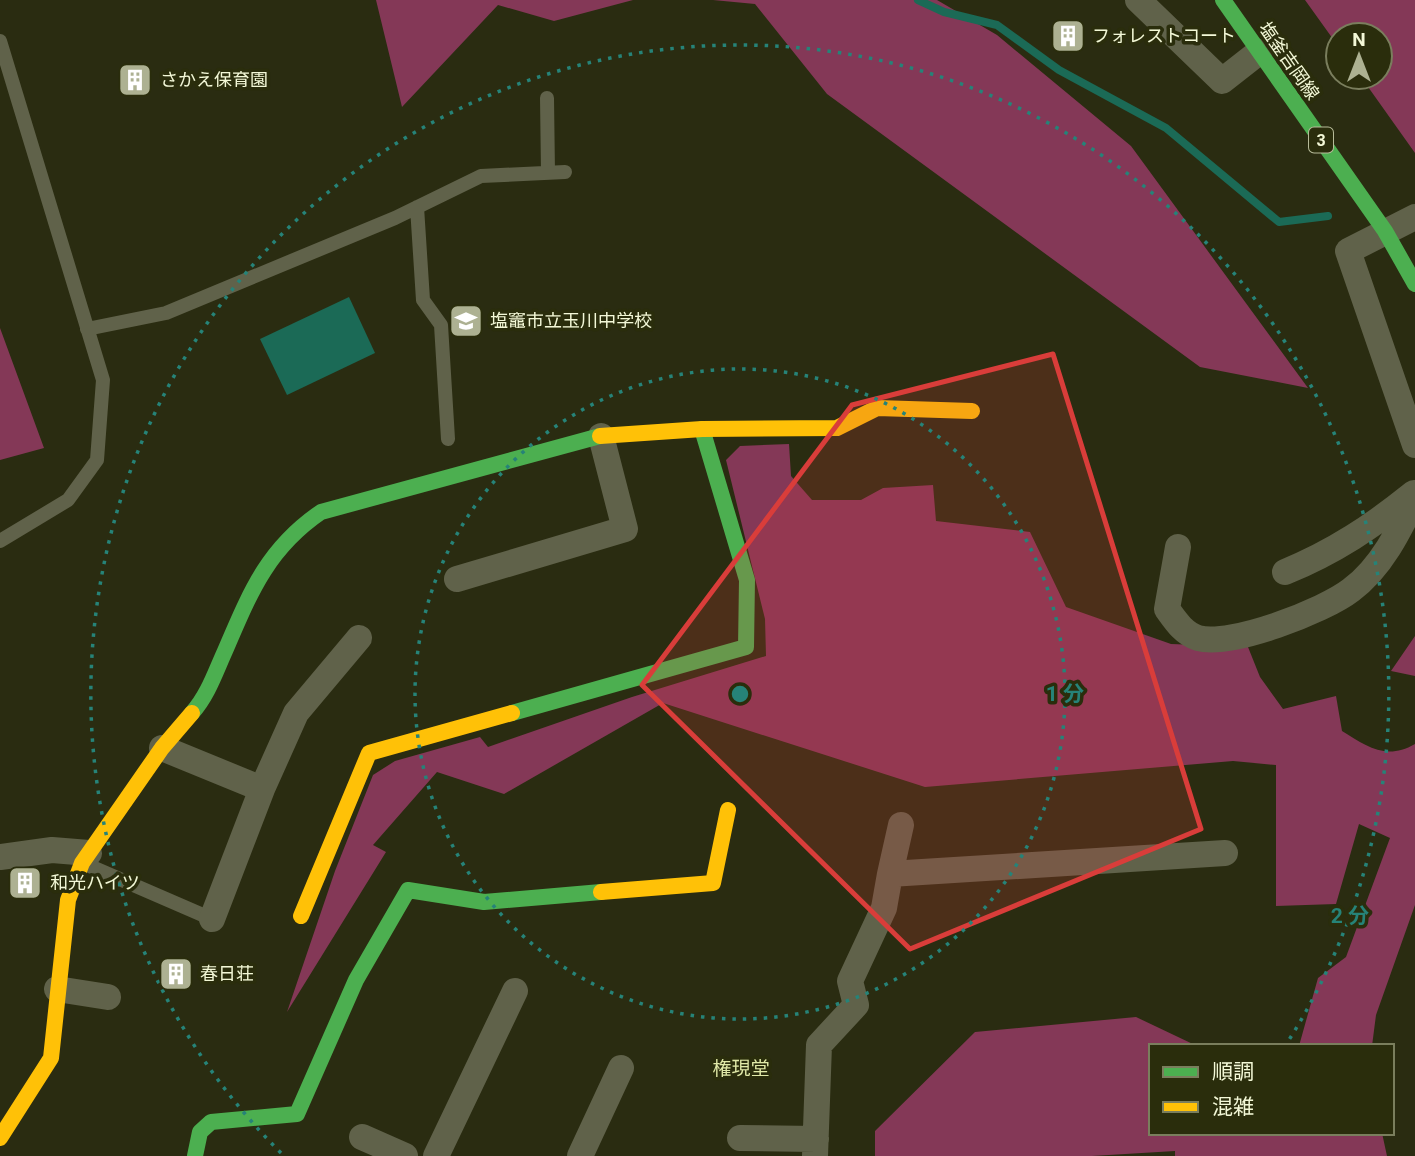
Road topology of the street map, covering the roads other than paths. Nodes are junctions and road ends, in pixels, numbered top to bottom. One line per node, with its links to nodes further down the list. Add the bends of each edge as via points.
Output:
1 (1138, 0): 4 (street, via 1222,81)
2 (1223, 0): 4 (street, 塩釜吉岡線 / 3)
3 (0, 41): 12 (lane)
4 (1259, 52): 10 (street, 塩釜吉岡線 / 3)
5 (547, 98): 7 (lane)
6 (565, 172): 7 (lane)
7 (548, 173): 8 (lane, via 481,176)
8 (416, 208): 12 (lane, via 166,313); 16 (lane, via 423,300 441,325)
9 (1415, 218): 10 (street)
10 (1385, 231): 11 (street, 塩釜吉岡線 / 3); 17 (street, via 1348,251)
11 (1415, 284)
12 (87, 329): 20 (lane, via 103,380 97,460 68,500)
13 (972, 411): 14 (street, via 877,408 837,428)
14 (702, 429): 15 (street); 33 (street, via 747,580 746,647 369,753)
15 (601, 436): 23 (street, via 625,529); 25 (street, via 347,503 321,512 296,529 274,552 243,609 204,699)
16 (448, 439)
17 (1415, 445)
18 (1415, 492): 22 (street, via 1371,528 1326,555)
19 (1415, 498): 21 (street, via 1397,535 1352,590 1314,612 1244,635 1199,638 1182,629 1167,609)
20 (0, 541)
21 (1178, 547)
22 (1285, 572)
23 (457, 579)
24 (359, 638): 26 (street, via 296,713)
25 (163, 748): 26 (street); 31 (street)
26 (261, 789): 34 (street)
27 (729, 810): 43 (street, via 713,883 484,902 408,890 356,980 297,1114 211,1122 197,1137)
28 (901, 825): 32 (street)
29 (1225, 853): 32 (street)
30 (0, 856): 31 (street, via 52,850)
31 (85, 858): 34 (lane); 35 (street, via 68,900)
32 (890, 874): 42 (street, via 884,908 850,981 856,1005 819,1045)
33 (301, 916)
34 (212, 919)
35 (57, 989): 37 (street); 40 (street, via 51,1058)
36 (515, 991): 45 (street)
37 (108, 997)
38 (621, 1068): 46 (street)
39 (362, 1137): 44 (street)
40 (0, 1138)
41 (740, 1138): 42 (street)
42 (816, 1148)
43 (195, 1156)
44 (405, 1156)
45 (436, 1156)
46 (580, 1156)

